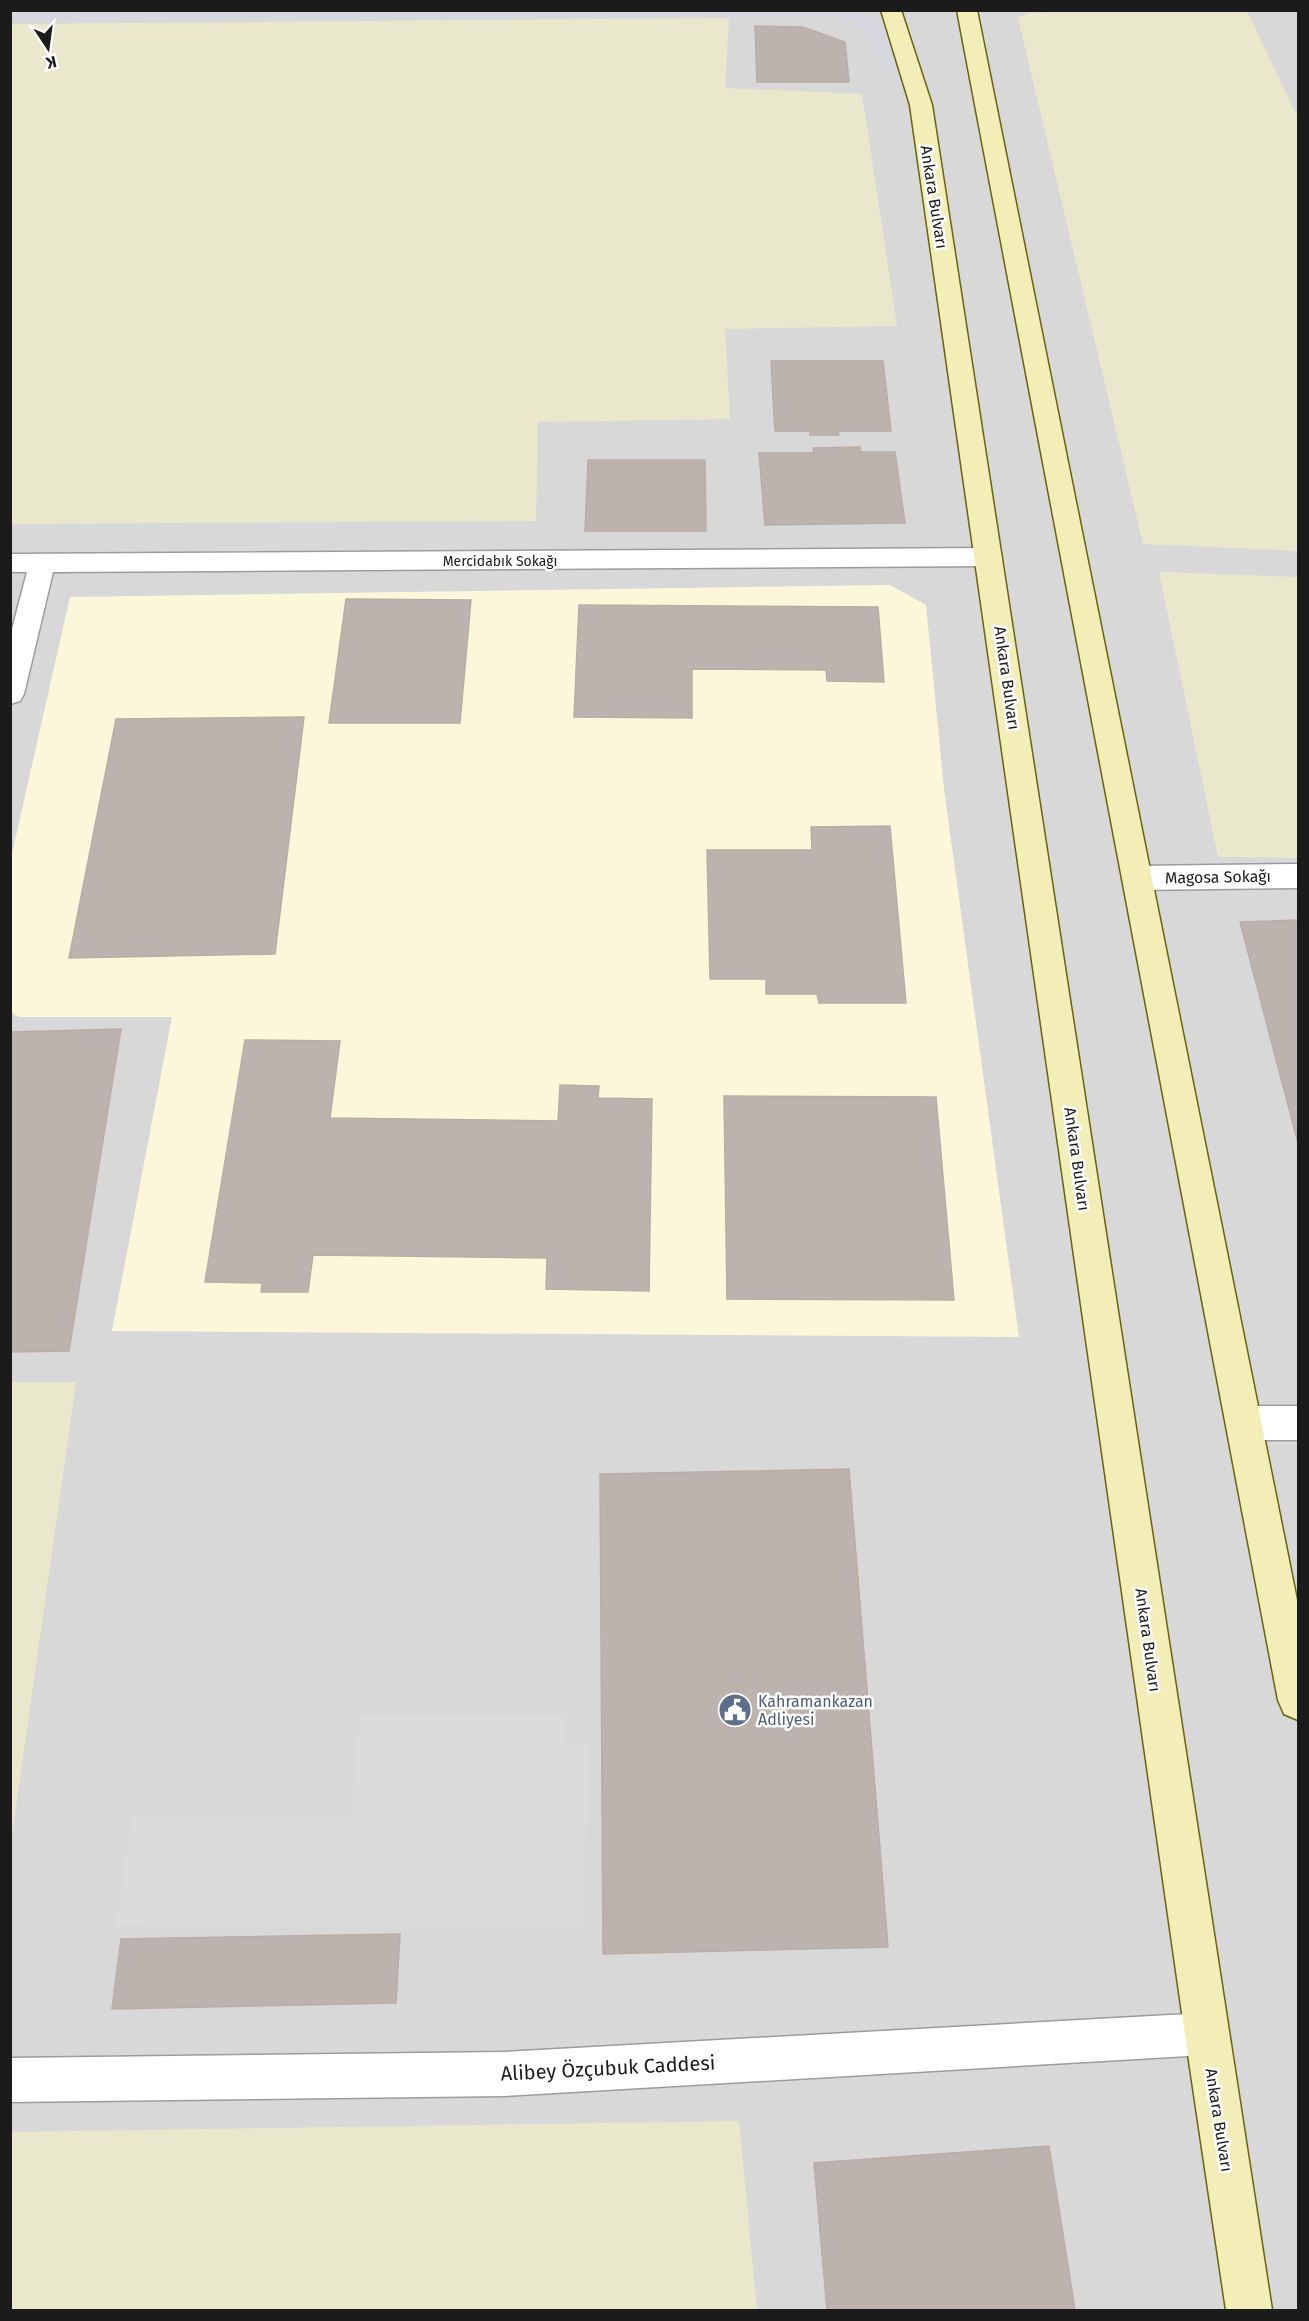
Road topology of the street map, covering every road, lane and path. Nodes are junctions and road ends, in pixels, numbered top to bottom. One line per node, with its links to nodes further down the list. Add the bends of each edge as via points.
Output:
1 (891, 10): 3 (main road, Ankara Bulvarı, via 921,105)
2 (967, 10): 8 (main road)
3 (989, 557): 5 (street, Mercidabık Sokağı); 12 (main road, Ankara Bulvarı)
4 (10, 563): 5 (street, Mercidabık Sokağı)
5 (42, 564): 6 (street)
6 (10, 693)
7 (1299, 876): 8 (street, Magosa Sokağı)
8 (1138, 878): 9 (main road)
9 (1244, 1423): 10 (street); 11 (main road)
10 (1299, 1424)
11 (1299, 1700)
12 (1206, 2034): 13 (street, Alibey Özçubuk Caddesi, via 506,2074); 14 (main road, Ankara Bulvarı)
13 (10, 2080)
14 (1249, 2310)

